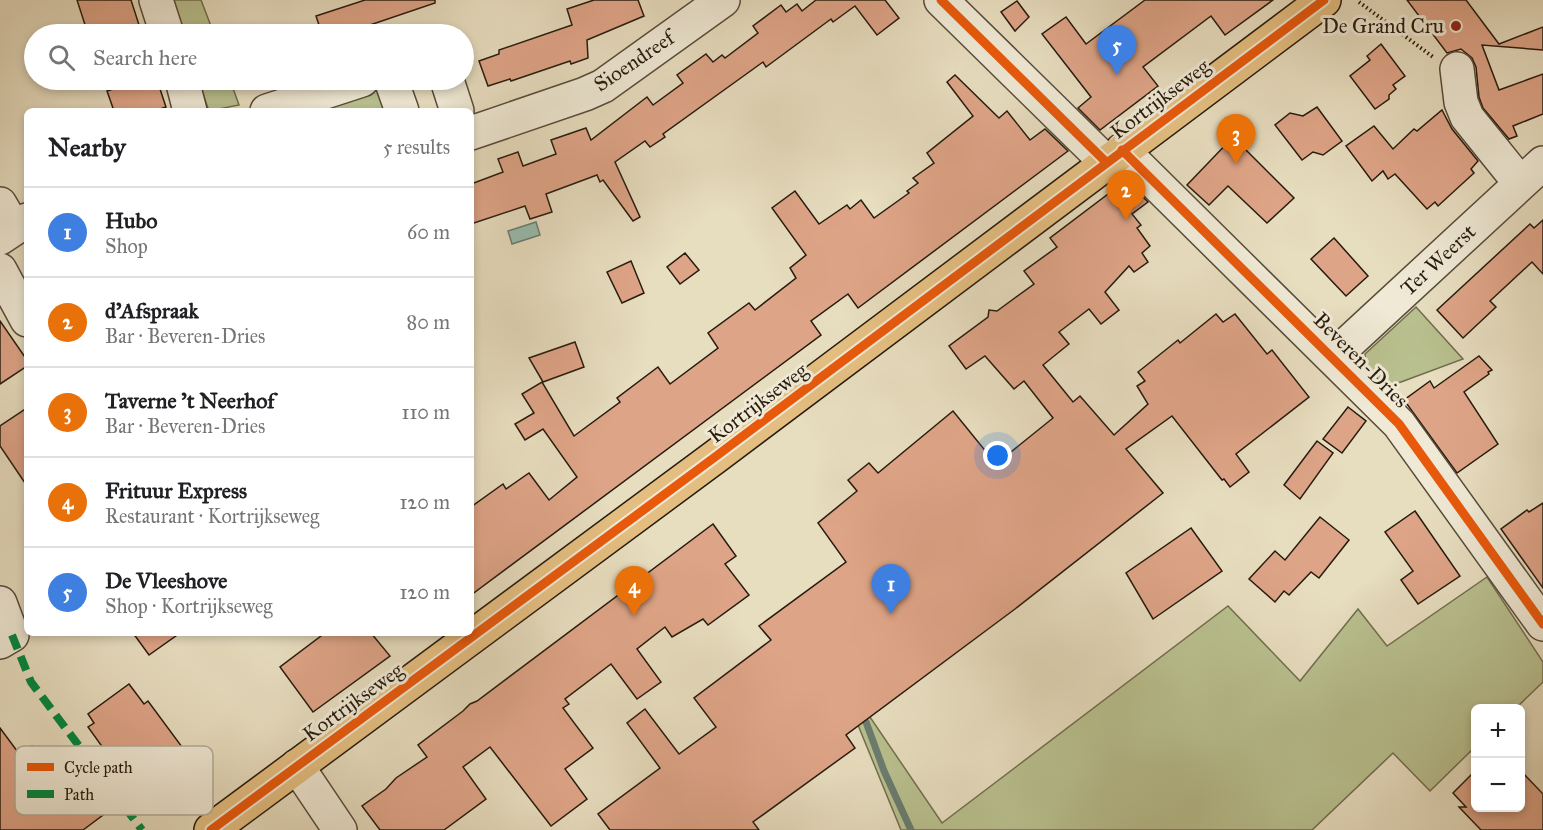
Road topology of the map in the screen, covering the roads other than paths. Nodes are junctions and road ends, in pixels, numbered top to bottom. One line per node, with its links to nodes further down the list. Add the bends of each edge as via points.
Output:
1 (156, 0): 5 (street)
2 (723, 0): 15 (street, Sioendreef, via 603,86)
3 (1324, 0): 16 (main road, Kortrijkseweg)
4 (943, 1): 16 (street, Beveren-Dries)
5 (164, 24)
6 (1457, 69): 17 (street, via 1467,117)
7 (185, 90): 11 (street)
8 (331, 90): 12 (street)
9 (395, 90): 13 (street)
10 (450, 90): 14 (street)
11 (189, 108)
12 (276, 108)
13 (401, 108)
14 (456, 108)
15 (474, 132)
16 (1114, 156): 20 (street, Beveren-Dries); 24 (main road, Kortrijkseweg)
17 (1532, 173): 20 (street, Ter Weerst)
18 (0, 270): 19 (street)
19 (24, 314)
20 (1333, 357): 22 (street, Beveren-Dries, via 1399,424)
21 (0, 603): 25 (street)
22 (1543, 624)
23 (473, 636): 26 (main road, Kortrijkseweg)
24 (474, 636)
25 (6, 638)
26 (297, 766): 27 (main road, Kortrijkseweg); 28 (street)
27 (211, 830)
28 (339, 830)

